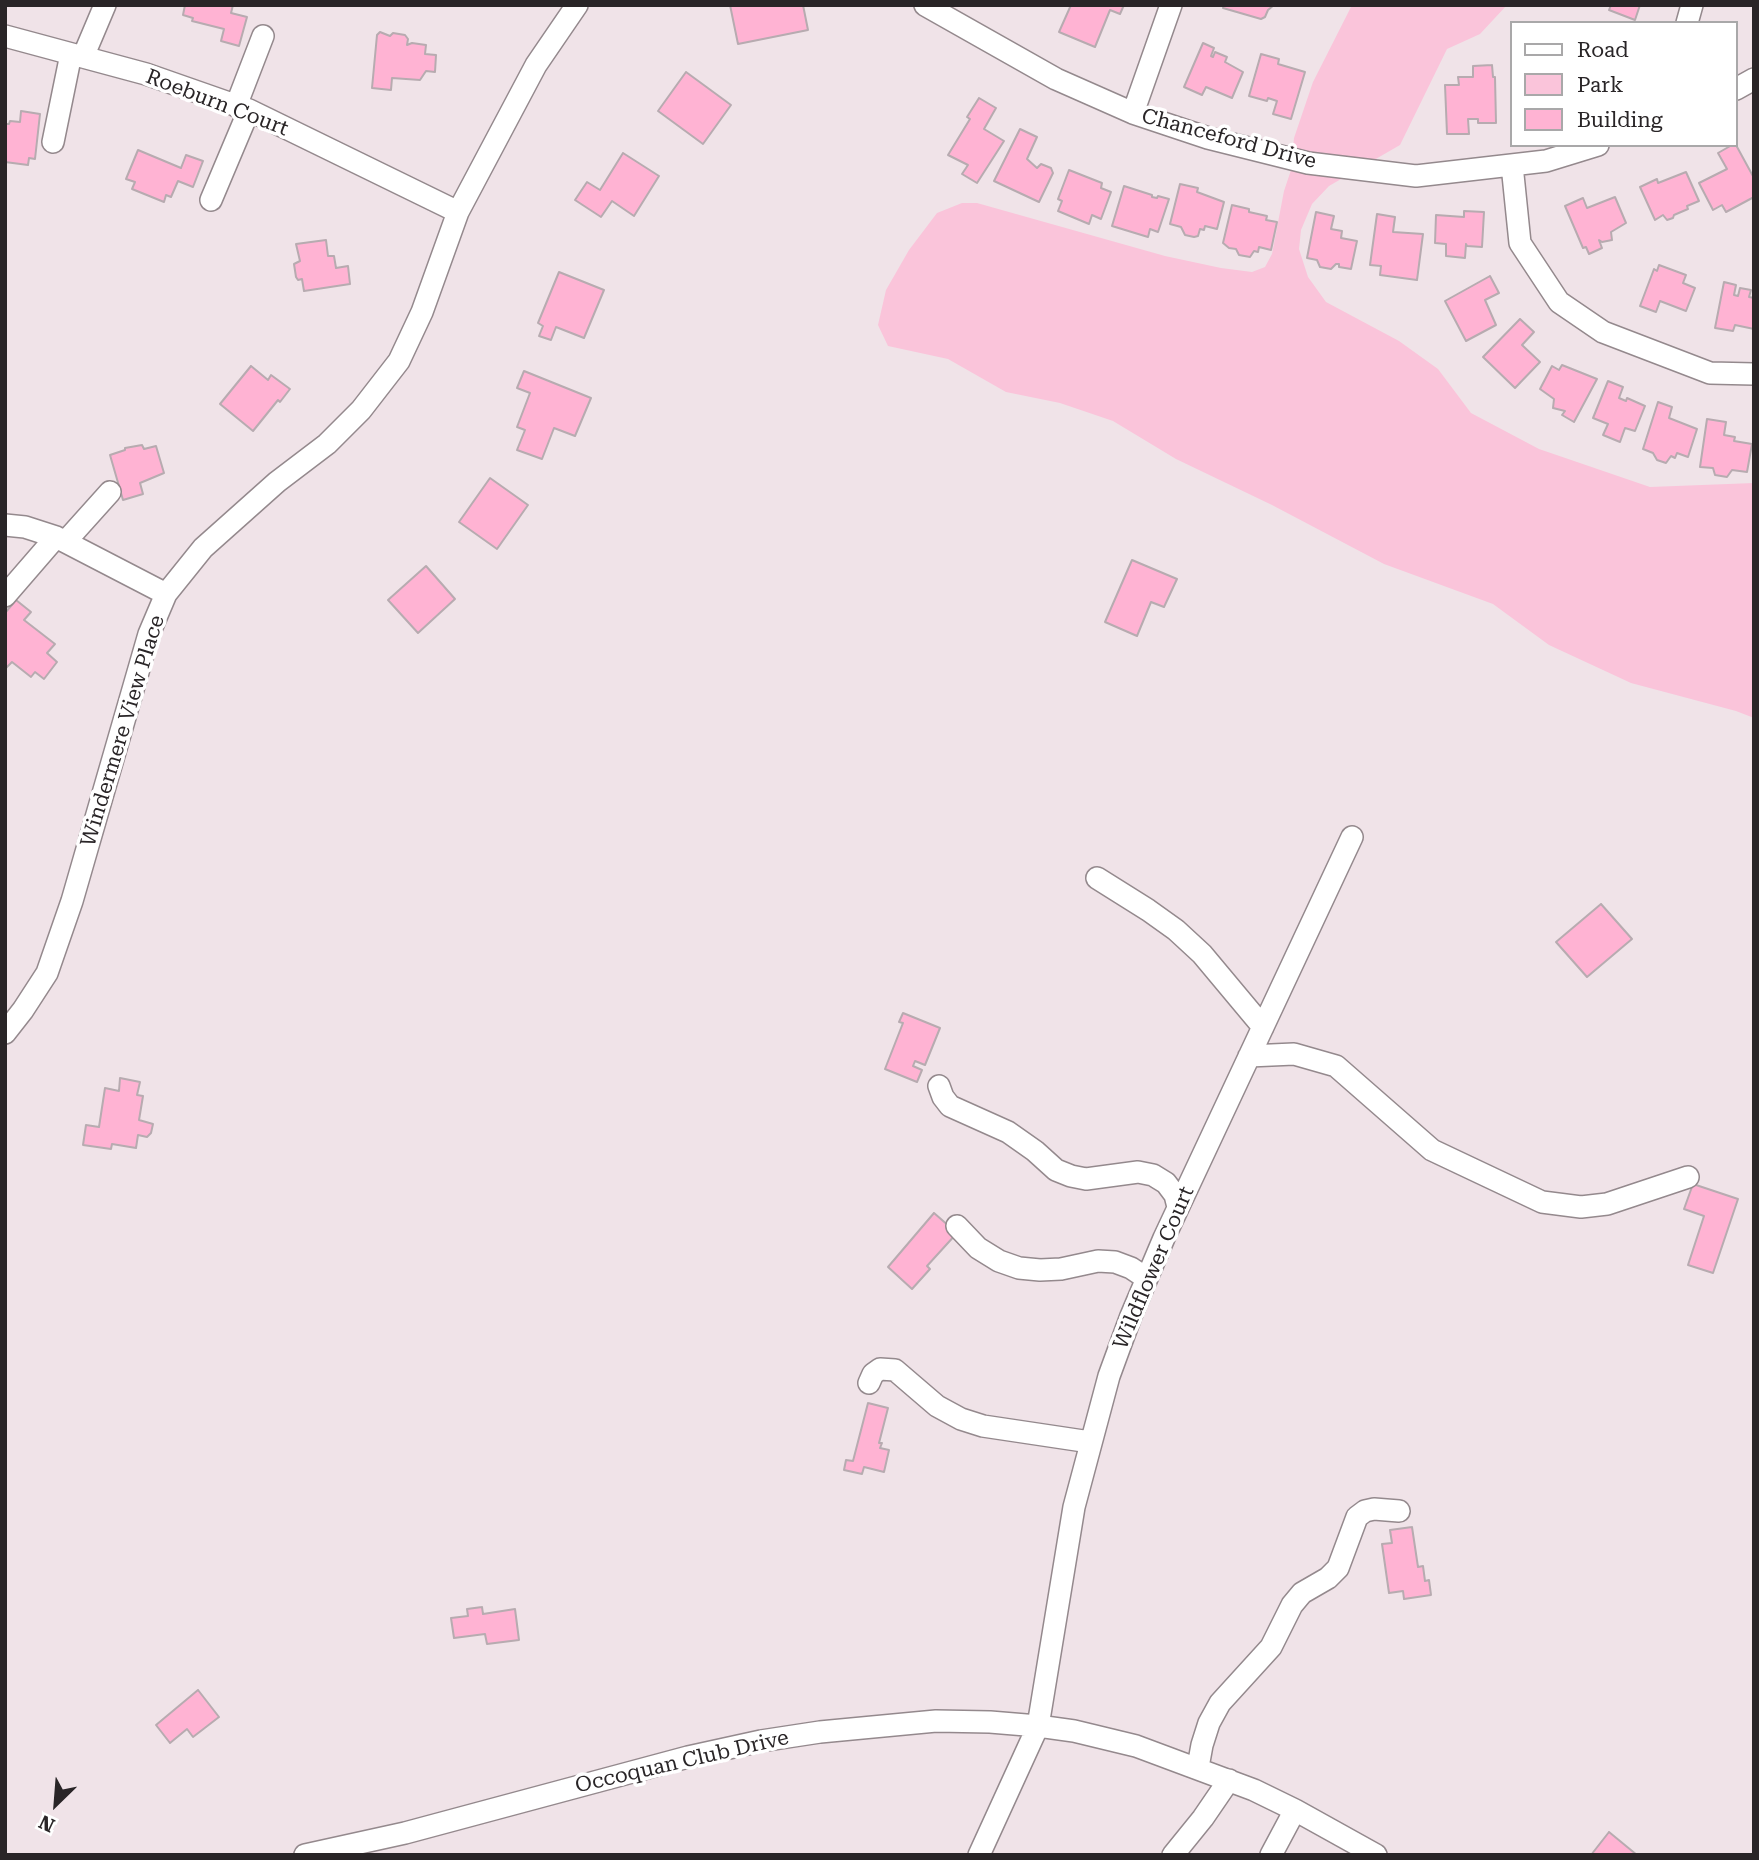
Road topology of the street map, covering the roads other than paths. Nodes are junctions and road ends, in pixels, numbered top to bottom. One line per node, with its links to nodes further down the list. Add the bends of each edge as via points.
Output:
1 (105, 5): 7 (street)
2 (577, 5): 16 (street, Windermere View Place, via 536,65)
3 (925, 5): 11 (street, Chanceford Drive, via 1056,79)
4 (1171, 5): 11 (street)
5 (5, 36): 7 (street, Roeburn Court)
6 (263, 36): 10 (street)
7 (77, 56): 10 (street, Roeburn Court, via 146,74); 12 (street)
8 (1754, 79): 9 (street)
9 (1738, 88)
10 (242, 108): 15 (street); 16 (street, Roeburn Court)
11 (1133, 113): 14 (street, Chanceford Drive, via 1308,163 1416,176)
12 (53, 142)
13 (1592, 147): 14 (street, Chanceford Drive, via 1546,161)
14 (1512, 165): 17 (street, via 1520,243 1559,302 1603,332 1710,373)
15 (211, 200)
16 (458, 212): 21 (street, Windermere View Place, via 399,361 361,410 203,548)
17 (1754, 374)
18 (110, 492): 20 (street)
19 (5, 525): 20 (street)
20 (61, 539): 21 (street); 22 (street)
21 (166, 594): 26 (street, Windermere View Place, via 149,634 47,973)
22 (5, 596)
23 (1352, 837): 25 (street, Wildflower Court)
24 (1097, 878): 25 (street, via 1176,930)
25 (1263, 1027): 27 (street, Wildflower Court)
26 (5, 1033)
27 (1249, 1056): 29 (street, via 1294,1054 1336,1066 1432,1150 1542,1202 1581,1208 1606,1204); 30 (street, Wildflower Court)
28 (939, 1086): 30 (street, via 950,1106 1008,1132 1056,1170 1086,1179 1138,1172 1153,1175 1166,1182)
29 (1688, 1177)
30 (1178, 1207): 32 (street, Wildflower Court)
31 (957, 1226): 32 (street, via 978,1248 1019,1268 1061,1269 1115,1262)
32 (1146, 1278): 34 (street, Wildflower Court)
33 (869, 1383): 34 (street, via 880,1369 895,1370 937,1406 961,1419)
34 (1090, 1442): 36 (street, Wildflower Court, via 1074,1507)
35 (1399, 1511): 37 (street, via 1374,1509 1357,1517 1338,1568 1302,1593 1271,1647 1220,1703 1205,1734)
36 (1038, 1726): 37 (street, Occoquan Club Drive, via 1136,1746); 40 (street, Occoquan Club Drive, via 905,1723 761,1741); 41 (street, Wildflower Court)
37 (1198, 1767): 38 (street, Occoquan Club Drive)
38 (1229, 1780): 39 (street, Occoquan Club Drive); 42 (street)
39 (1295, 1810): 43 (street); 44 (street, Occoquan Club Drive)
40 (305, 1855)
41 (979, 1855)
42 (1173, 1855)
43 (1271, 1855)
44 (1376, 1855)

